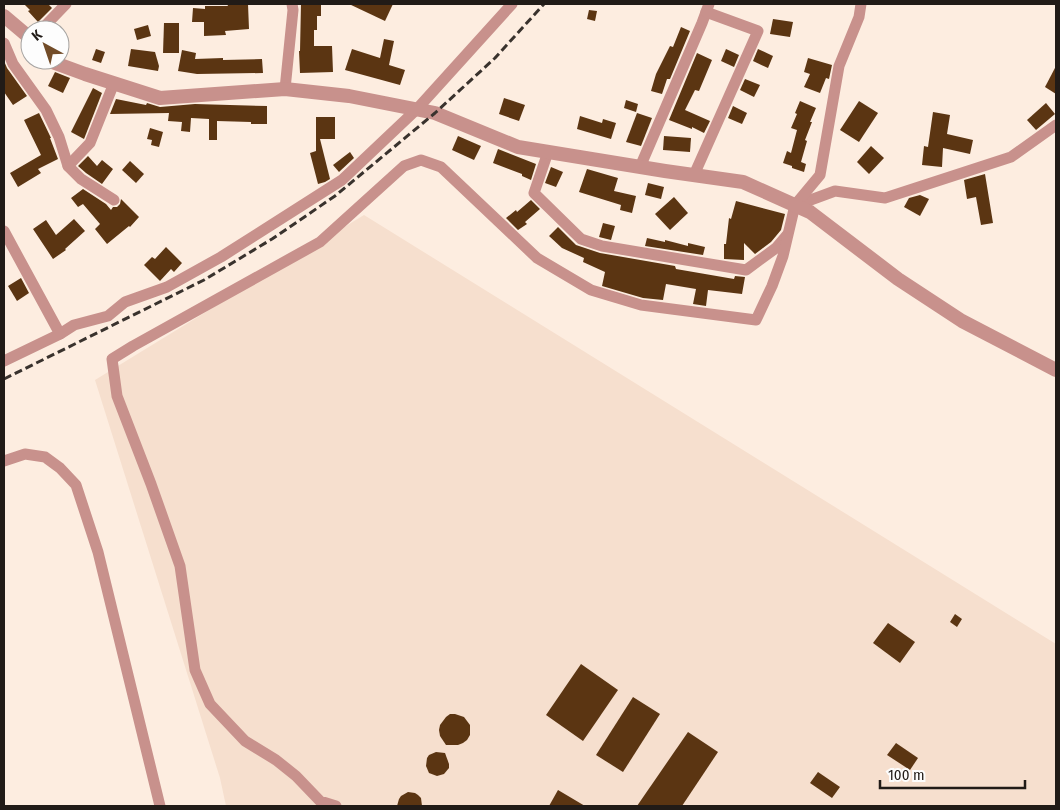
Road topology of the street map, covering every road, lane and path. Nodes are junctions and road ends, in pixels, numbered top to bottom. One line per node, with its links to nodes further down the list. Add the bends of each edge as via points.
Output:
1 (66, 4): 7 (street)
2 (292, 4): 12 (street)
3 (512, 4): 13 (street)
4 (862, 4): 20 (street, via 839,66 820,175)
5 (707, 8): 17 (street); 18 (street, via 758,31)
6 (4, 16): 8 (street)
7 (51, 20)
8 (20, 30)
9 (4, 43): 16 (street, via 13,64 46,110)
10 (70, 68): 11 (street)
11 (114, 83): 12 (street, via 160,98); 16 (street, via 90,143)
12 (285, 89): 13 (street, via 349,96)
13 (417, 109): 15 (street, via 435,113 518,147); 23 (street, via 342,180 221,257 167,287 126,302 108,316 74,325)
14 (1056, 125): 20 (street, via 1011,157 884,198 835,191)
15 (548, 152): 17 (street); 22 (street, via 534,193 581,239 602,246 746,270 776,248)
16 (68, 166): 19 (street, via 81,179)
17 (640, 167): 18 (street)
18 (694, 175): 20 (street, via 743,182)
19 (114, 200)
20 (795, 205): 22 (street); 25 (street, via 810,212 898,279 962,321)
21 (4, 231): 23 (street)
22 (788, 234): 28 (street, via 772,286 756,320 641,305 591,290 537,258 441,167 421,160 404,166 320,242 112,360 117,396 180,566 195,670 210,704 245,741 290,770 320,800)
23 (60, 334): 24 (street)
24 (4, 361)
25 (1056, 370)
26 (4, 461): 27 (street, via 25,454 45,457 76,484 98,552)
27 (160, 806)
28 (336, 806)

